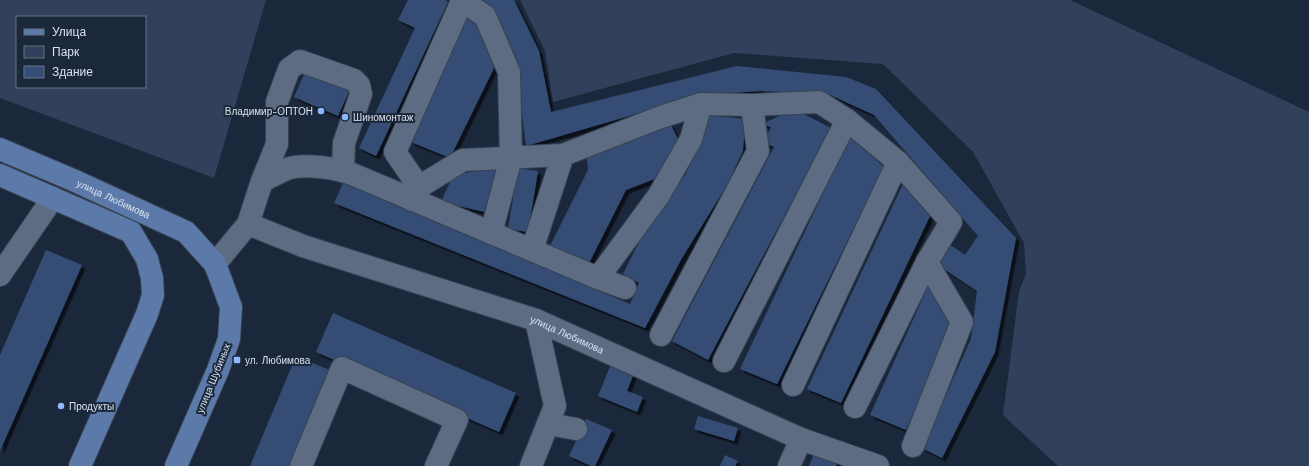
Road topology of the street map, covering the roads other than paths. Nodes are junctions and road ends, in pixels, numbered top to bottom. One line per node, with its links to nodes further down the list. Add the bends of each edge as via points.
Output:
1 (462, 0): 7 (street, via 485,16 509,72); 12 (street, via 395,152)
2 (701, 104): 3 (street); 6 (street); 20 (street, via 690,139 659,195)
3 (752, 105): 4 (street, via 819,102); 23 (street, via 758,151)
4 (847, 120): 8 (street); 24 (street)
5 (0, 149): 18 (main road, улица Любимова, via 186,232)
6 (563, 155): 7 (street); 16 (street)
7 (511, 158): 12 (street, via 463,160); 15 (street)
8 (898, 162): 17 (street, via 951,222); 25 (street)
9 (343, 171): 11 (street, via 316,166 289,168); 11 (street, via 344,143 361,94 360,86 354,80 300,61 289,69 277,102 277,144); 12 (street)
10 (0, 175): 13 (main road)
11 (262, 181): 14 (street)
12 (415, 193): 15 (street)
13 (53, 198): 19 (street); 31 (main road, via 131,232 147,259 152,278 153,295 147,314)
14 (248, 224): 18 (street); 22 (street, улица Любимова, via 303,246)
15 (491, 232): 16 (street)
16 (532, 250): 20 (street)
17 (926, 262): 26 (street); 30 (street, via 962,322)
18 (215, 264): 32 (main road, улица Шубиных, via 231,307 229,339)
19 (0, 275)
20 (598, 278): 21 (street)
21 (625, 288)
22 (536, 320): 27 (street, via 555,406); 29 (street, улица Любимова)
23 (661, 335)
24 (724, 361)
25 (793, 385)
26 (855, 407)
27 (548, 424): 28 (street); 35 (street)
28 (576, 429)
29 (801, 439): 36 (street); 37 (street, улица Любимова)
30 (913, 446)
31 (80, 466)
32 (176, 466)
33 (301, 466): 34 (street, via 342,368 457,420)
34 (436, 466)
35 (531, 466)
36 (789, 466)
37 (878, 466)

